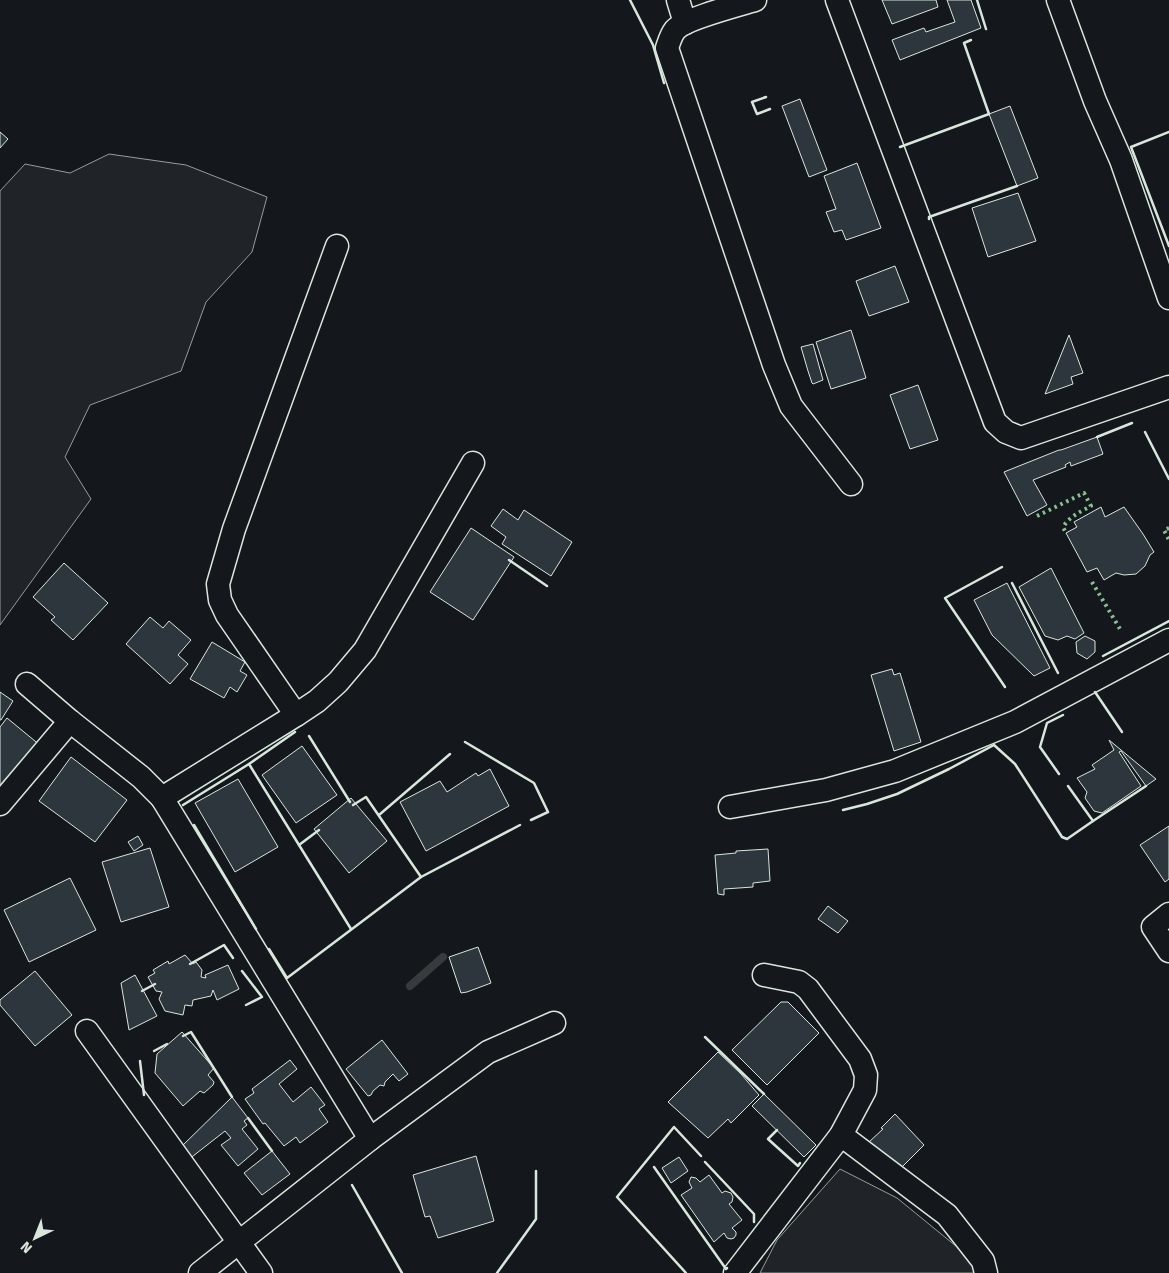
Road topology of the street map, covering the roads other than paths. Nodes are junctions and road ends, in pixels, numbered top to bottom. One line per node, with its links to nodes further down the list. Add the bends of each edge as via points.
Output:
1 (678, 0): 5 (street)
2 (755, 0): 5 (street)
3 (837, 0): 8 (street, via 994,422 1021,438)
4 (1058, 0): 7 (street, via 1095,101 1121,160)
5 (685, 22): 10 (street, via 675,30 667,48 774,365 791,406)
6 (337, 246): 13 (street, via 234,529 218,584 220,600 228,615)
7 (1169, 298)
8 (1169, 387)
9 (473, 462): 13 (street, via 364,650 338,682)
10 (851, 484)
11 (1169, 640): 17 (street, via 1015,722 895,771 826,790)
12 (27, 684): 14 (street)
13 (296, 715): 15 (street)
14 (70, 721): 15 (street); 16 (street)
15 (162, 798): 24 (street)
16 (0, 804)
17 (730, 807)
18 (1169, 914): 19 (street, via 1153,927)
19 (1169, 951)
20 (764, 975): 23 (street, via 799,982 808,989 860,1058 866,1075 865,1090)
21 (554, 1023): 24 (street, via 488,1052)
22 (87, 1031): 25 (street)
23 (841, 1135): 28 (street); 29 (street, via 947,1215 983,1261)
24 (370, 1139): 25 (street)
25 (239, 1242): 26 (street); 27 (street)
26 (200, 1273)
27 (261, 1273)
28 (734, 1273)
29 (986, 1273)

